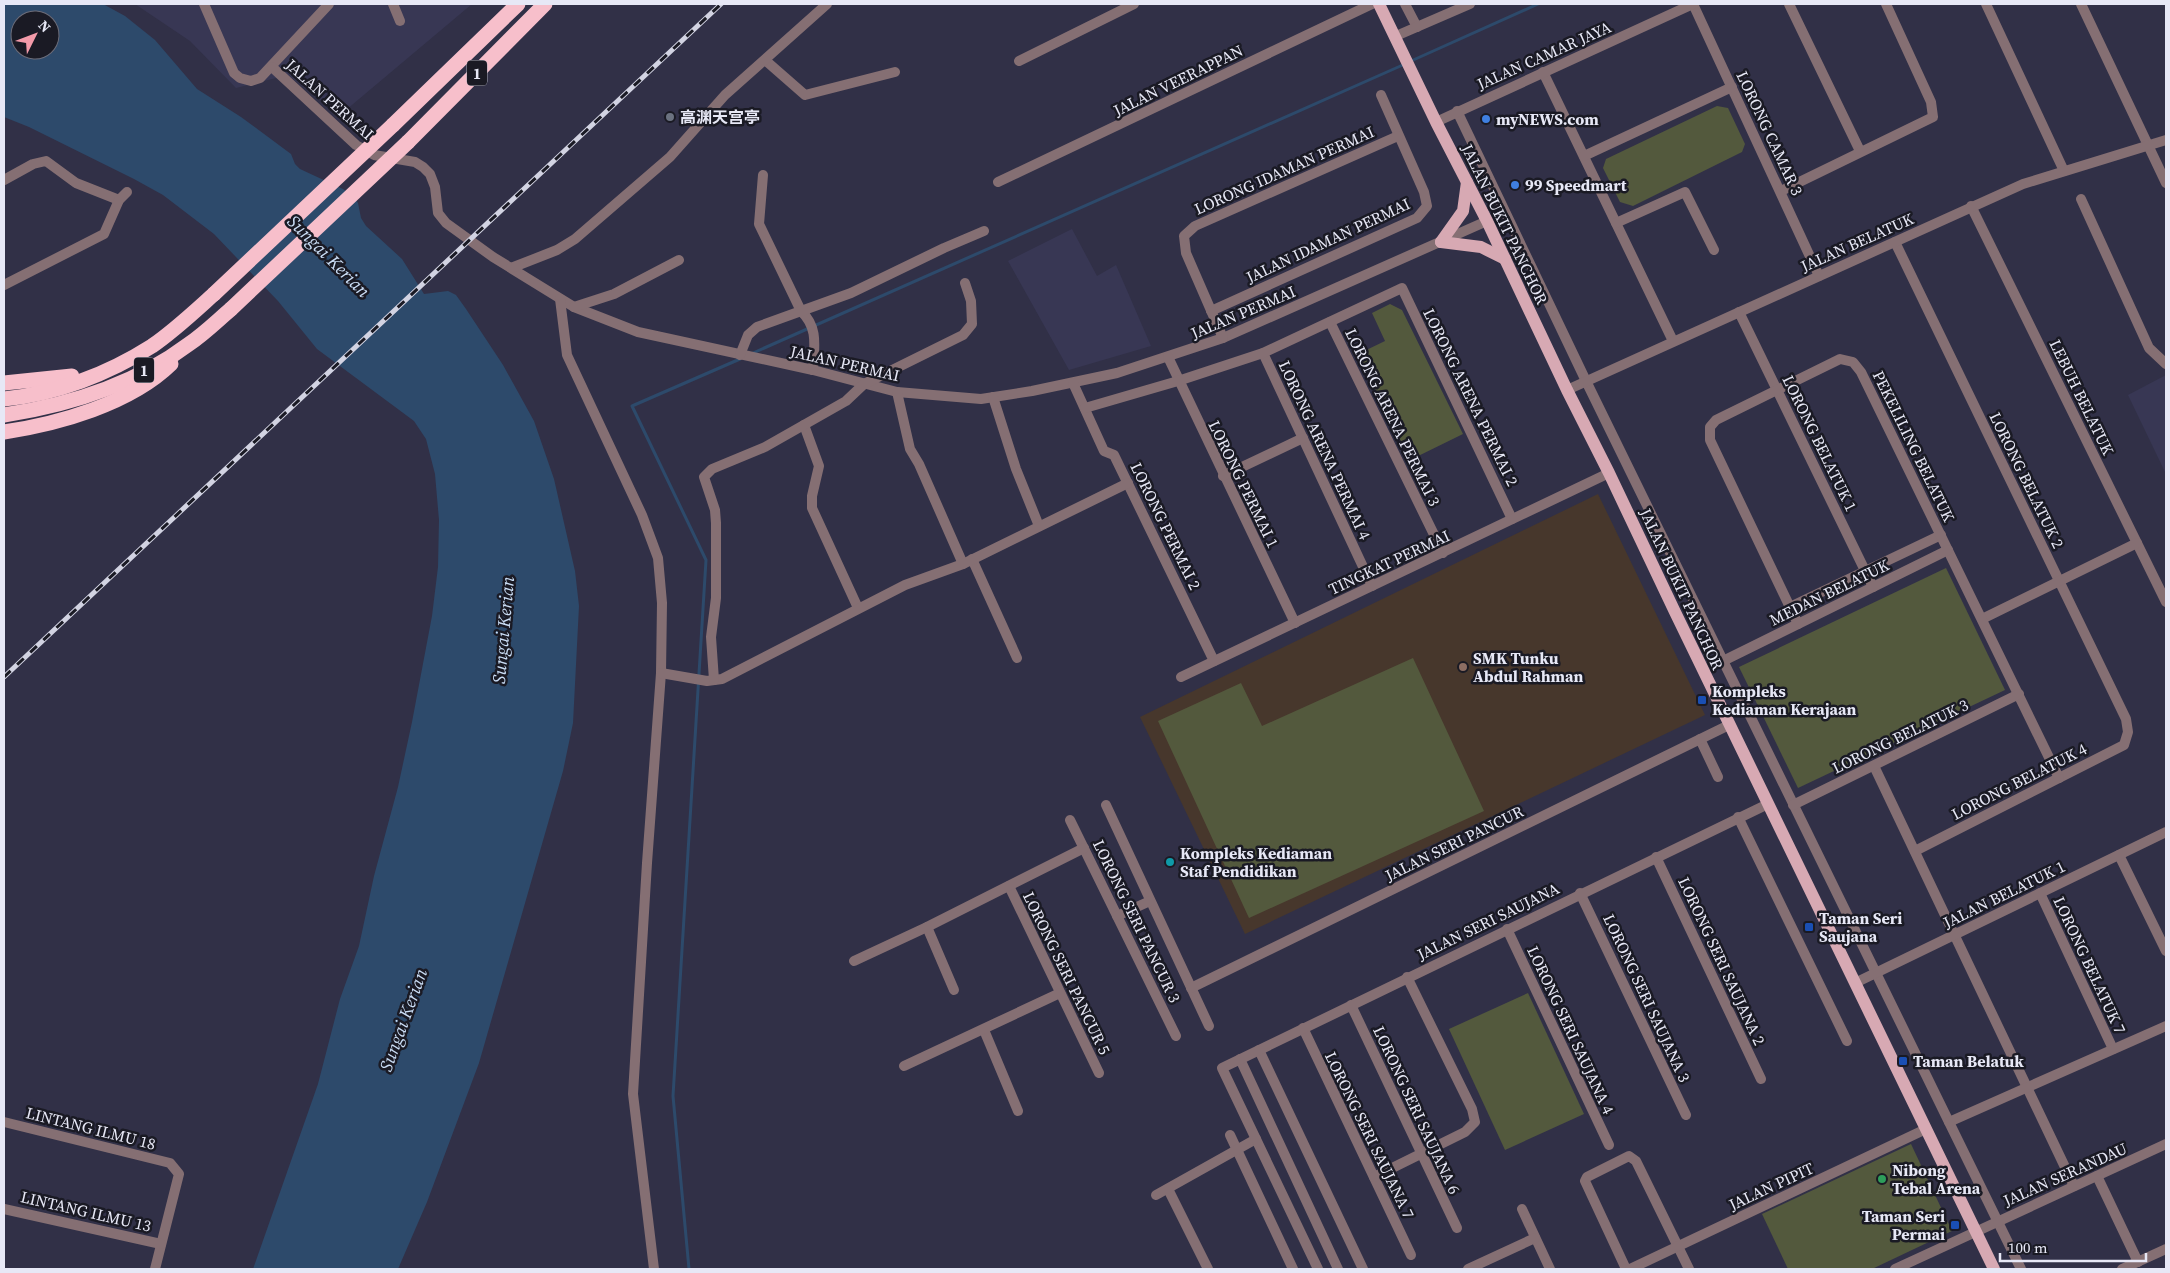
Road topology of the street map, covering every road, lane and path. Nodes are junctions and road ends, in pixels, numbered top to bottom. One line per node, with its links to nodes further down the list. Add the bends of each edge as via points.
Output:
1 (204, 4): 22 (street, via 234,73 251,81)
2 (328, 4): 22 (street)
3 (392, 4): 17 (street)
4 (518, 4): 69 (highway, 1, bridge, via 214,294 153,345)
5 (545, 4): 63 (highway, 1, bridge, via 408,142)
6 (827, 4): 20 (street)
7 (1134, 4): 21 (street)
8 (1372, 4): 37 (street, JALAN VEERAPPAN)
9 (1379, 4): 19 (main road, JALAN BUKIT PANCHOR)
10 (1405, 4): 18 (street)
11 (1470, 4): 18 (street)
12 (1693, 4): 24 (street, JALAN CAMAR JAYA); 25 (street, LORONG CAMAR 3)
13 (1790, 4): 32 (street)
14 (1886, 4): 32 (street, via 1931,102 1933,117)
15 (1986, 4): 34 (street)
16 (2081, 4): 31 (street)
17 (400, 21)
18 (1417, 27): 19 (street)
19 (1396, 36): 28 (main road, JALAN BUKIT PANCHOR)
20 (765, 60): 23 (street, via 804,95); 51 (street, via 725,95 670,157 575,239 558,250)
21 (1019, 61)
22 (272, 67): 51 (street, JALAN PERMAI, via 356,145 374,155 415,162 423,167 435,187 440,217)
23 (895, 72)
24 (1543, 72): 27 (street, JALAN CAMAR JAYA); 33 (street)
25 (1732, 87): 33 (street); 40 (street, LORONG CAMAR 3)
26 (1381, 95): 29 (street, JALAN IDAMAN PERMAI)
27 (1457, 111): 28 (street, JALAN CAMAR JAYA); 70 (street, JALAN BUKIT PANCHOR)
28 (1436, 122): 38 (main road, JALAN BUKIT PANCHOR)
29 (1398, 136): 58 (street, LORONG IDAMAN PERMAI, via 1195,226 1184,236 1186,253); 58 (street, JALAN IDAMAN PERMAI, via 1424,192 1427,206 1417,218)
30 (2166, 140): 31 (street, JALAN BELATUK)
31 (2150, 145): 34 (street, JALAN BELATUK); 39 (street)
32 (1860, 151): 40 (street)
33 (1584, 156): 44 (street)
34 (2064, 171): 42 (street, JALAN BELATUK, via 2022,184)
35 (763, 175): 57 (street, via 759,224)
36 (4, 180): 54 (street, via 46,161 76,182 123,196 104,234)
37 (998, 182)
38 (1467, 182): 43 (main road, JALAN BUKIT PANCHOR); 46 (main road, via 1463,211)
39 (2166, 183)
40 (1781, 191): 52 (street, LORONG CAMAR 3)
41 (2081, 199): 67 (street, via 2149,348)
42 (1971, 206): 47 (street, JALAN BELATUK); 91 (street, LEBUH BELATUK)
43 (1487, 221): 46 (street, JALAN PERMAI); 49 (main road, JALAN BUKIT PANCHOR)
44 (1616, 223): 48 (street, via 1685,192); 62 (street)
45 (984, 231): 57 (street, via 851,293)
46 (1441, 242): 49 (main road, via 1481,248); 61 (street, JALAN PERMAI)
47 (1895, 242): 52 (street, JALAN BELATUK); 96 (street, LORONG BELATUK 2)
48 (1714, 250)
49 (1505, 259): 75 (main road, JALAN BUKIT PANCHOR)
50 (679, 260): 56 (street, via 614,294)
51 (511, 268): 55 (street, JALAN PERMAI)
52 (1819, 276): 59 (street, JALAN BELATUK)
53 (965, 283): 74 (street, via 971,301 972,324 963,335)
54 (4, 285)
55 (560, 299): 56 (street, JALAN PERMAI); 108 (street, via 567,355 642,515 658,558)
56 (574, 307): 65 (street, JALAN PERMAI, via 638,332)
57 (801, 311): 65 (street, via 757,327 748,335); 68 (street, via 811,320)
58 (1211, 311): 61 (street)
59 (1739, 312): 62 (street, JALAN BELATUK); 76 (street, LORONG BELATUK 1)
60 (1330, 322): 64 (street); 88 (street, LORONG ARENA PERMAI 2, via 1402,288); 93 (street, LORONG ARENA PERMAI 3)
61 (1223, 338): 66 (street, JALAN PERMAI)
62 (1673, 341): 70 (street, JALAN BELATUK)
63 (189, 345): 81 (highway, 1, via 108,388 46,408); 83 (highway, via 168,366 126,394 54,422)
64 (1263, 353): 71 (street); 84 (street, LORONG ARENA PERMAI 4)
65 (740, 355): 68 (street, JALAN PERMAI)
66 (1168, 357): 71 (street, LORONG PERMAI 1); 73 (street, JALAN PERMAI)
67 (2166, 364)
68 (813, 370): 74 (street, JALAN PERMAI)
69 (103, 371): 72 (highway); 79 (highway, 1, via 41,394)
70 (1586, 381): 75 (street, JALAN BELATUK); 107 (street, JALAN BUKIT PANCHOR)
71 (1178, 382): 80 (street); 86 (street, LORONG PERMAI 1)
72 (4, 383)
73 (1073, 383): 78 (street, JALAN PERMAI); 80 (street, LORONG PERMAI 2)
74 (864, 384): 77 (street, JALAN PERMAI); 82 (street, via 846,400)
75 (1567, 390): 85 (main road, JALAN BUKIT PANCHOR)
76 (1777, 390): 90 (street, PEKELILING BELATUK, via 1840,359 1852,362 1861,372); 95 (street, LORONG BELATUK 1); 100 (street, PEKELILING BELATUK, via 1716,420 1710,427 1710,440)
77 (896, 392): 78 (street, JALAN PERMAI, via 981,399); 94 (street, via 910,449)
78 (993, 397): 89 (street, via 1016,469)
79 (4, 399)
80 (1084, 408): 87 (street, LORONG PERMAI 2, via 1104,451 1114,454)
81 (4, 416)
82 (804, 425): 101 (street, via 819,466 812,508); 110 (street, via 712,469 704,477 716,523 716,598)
83 (4, 432)
84 (1303, 438): 86 (street); 97 (street, LORONG ARENA PERMAI 4)
85 (1610, 473): 88 (street, TINGKAT PERMAI); 112 (main road, JALAN BUKIT PANCHOR)
86 (1224, 476): 103 (street, LORONG PERMAI 1)
87 (1128, 483): 89 (street); 106 (street, LORONG PERMAI 2)
88 (1512, 519): 93 (street, TINGKAT PERMAI)
89 (1039, 526): 94 (street)
90 (1941, 535): 92 (street, PEKELILING BELATUK); 95 (street, MEDAN BELATUK)
91 (2138, 543): 96 (street); 99 (street, LEBUH BELATUK)
92 (1948, 550): 98 (street, MEDAN BELATUK); 102 (street, PEKELILING BELATUK)
93 (1443, 553): 97 (street, TINGKAT PERMAI)
94 (967, 562): 101 (street, via 905,585); 105 (street)
95 (1865, 571): 98 (street, LORONG BELATUK 1); 100 (street, MEDAN BELATUK)
96 (2059, 581): 102 (street); 113 (street, LORONG BELATUK 2, via 2126,719)
97 (1372, 586): 103 (street, TINGKAT PERMAI)
98 (1873, 587): 104 (street, MEDAN BELATUK)
99 (2166, 602)
100 (1790, 607): 104 (street, PEKELILING BELATUK)
101 (858, 608): 110 (street, via 722,679)
102 (1982, 619): 111 (street, PEKELILING BELATUK)
103 (1295, 623): 106 (street, TINGKAT PERMAI)
104 (1798, 624): 107 (street, MEDAN BELATUK)
105 (1017, 658)
106 (1214, 661): 109 (street, TINGKAT PERMAI)
107 (1723, 661): 120 (street, JALAN BUKIT PANCHOR)
108 (666, 675): 110 (street); 186 (street, via 647,863 633,1094)
109 (1181, 677)
110 (710, 681)
111 (2019, 694): 115 (street, LORONG BELATUK 3); 117 (street, PEKELILING BELATUK)
112 (1729, 725): 114 (street, JALAN SERI PANCUR); 118 (main road, JALAN BUKIT PANCHOR)
113 (2128, 732): 117 (street, LORONG BELATUK 4, via 2124,745)
114 (1700, 739): 116 (street); 141 (street, JALAN SERI PANCUR)
115 (1874, 766): 120 (street, LORONG BELATUK 3); 125 (street)
116 (1718, 777)
117 (2059, 778): 125 (street, LORONG BELATUK 4)
118 (1768, 804): 121 (street, JALAN SERI SAUJANA); 140 (main road, JALAN BUKIT PANCHOR)
119 (1106, 805): 131 (street)
120 (1793, 805): 138 (street, JALAN BUKIT PANCHOR)
121 (1738, 817): 127 (street, JALAN SERI SAUJANA); 150 (street)
122 (1070, 820): 124 (street, LORONG SERI PANCUR 3)
123 (2166, 832): 126 (street, JALAN BELATUK 1)
124 (1084, 848): 128 (street); 132 (street, LORONG SERI PANCUR 3)
125 (1915, 851): 135 (street)
126 (2119, 855): 130 (street, JALAN BELATUK 1); 136 (street)
127 (1656, 857): 129 (street, JALAN SERI SAUJANA); 156 (street, LORONG SERI SAUJANA 2)
128 (1009, 886): 133 (street); 143 (street, LORONG SERI PANCUR 5)
129 (1580, 893): 134 (street, JALAN SERI SAUJANA); 159 (street, LORONG SERI SAUJANA 3)
130 (2040, 893): 135 (street, JALAN BELATUK 1); 151 (street, LORONG BELATUK 7)
131 (1150, 900): 132 (street); 141 (street)
132 (1117, 916): 149 (street, LORONG SERI PANCUR 3)
133 (927, 927): 137 (street); 142 (street)
134 (1507, 928): 139 (street, JALAN SERI SAUJANA); 166 (street, LORONG SERI SAUJANA 4)
135 (1955, 934): 138 (street, JALAN BELATUK 1); 157 (street)
136 (2166, 952)
137 (854, 961)
138 (1876, 972): 140 (street, JALAN BELATUK 1); 161 (street, JALAN BUKIT PANCHOR)
139 (1407, 977): 144 (street, JALAN SERI SAUJANA); 168 (street, via 1472,1109 1475,1122 1465,1132)
140 (1855, 983): 162 (main road, JALAN BUKIT PANCHOR)
141 (1192, 988): 145 (street)
142 (954, 990)
143 (1060, 993): 148 (street); 155 (street, LORONG SERI PANCUR 5)
144 (1351, 1005): 147 (street, JALAN SERI SAUJANA); 168 (street, LORONG SERI SAUJANA 6)
145 (1209, 1026)
146 (2166, 1026): 151 (street)
147 (1303, 1028): 152 (street, JALAN SERI SAUJANA); 170 (street, LORONG SERI SAUJANA 7)
148 (984, 1030): 154 (street); 158 (street)
149 (1176, 1036)
150 (1847, 1041)
151 (2113, 1049): 157 (street)
152 (1259, 1050): 153 (street, JALAN SERI SAUJANA); 191 (street)
153 (1240, 1059): 164 (street, JALAN SERI SAUJANA, via 1222,1068); 190 (street)
154 (904, 1066)
155 (1099, 1073)
156 (1762, 1079)
157 (2028, 1087): 161 (street); 171 (street)
158 (1018, 1111)
159 (1686, 1115)
160 (4, 1122): 180 (street, LINTANG ILMU 18, via 170,1163 179,1174)
161 (1949, 1122): 176 (street, JALAN BUKIT PANCHOR)
162 (1926, 1129): 178 (main road, JALAN BUKIT PANCHOR); 181 (street, JALAN PIPIT)
163 (1230, 1135): 167 (street)
164 (1256, 1139): 167 (street); 189 (street)
165 (2166, 1144): 169 (street, JALAN SERANDAU)
166 (1609, 1145)
167 (1237, 1151): 172 (street); 188 (street)
168 (1422, 1154): 170 (street); 177 (street, LORONG SERI SAUJANA 6)
169 (2097, 1176): 171 (street, JALAN SERANDAU); 184 (street)
170 (1374, 1177): 183 (street, LORONG SERI SAUJANA 7)
171 (2074, 1186): 176 (street, JALAN SERANDAU)
172 (1168, 1189): 173 (street); 187 (street)
173 (1156, 1195)
174 (4, 1208): 180 (street, LINTANG ILMU 13)
175 (1522, 1209): 179 (street)
176 (1998, 1221): 178 (street, JALAN SERANDAU); 199 (street, JALAN BUKIT PANCHOR)
177 (1457, 1228)
178 (1976, 1232): 197 (street, JALAN SERANDAU); 198 (main road, JALAN BUKIT PANCHOR)
179 (1535, 1238): 192 (street); 193 (street)
180 (161, 1244): 185 (street)
181 (1678, 1246): 194 (street, via 1636,1161 1629,1156 1587,1176 1585,1184); 195 (street, JALAN PIPIT); 196 (street)
182 (2166, 1249): 184 (street)
183 (1411, 1255)
184 (2138, 1262): 200 (street)
185 (155, 1269)
186 (654, 1269)
187 (1208, 1269)
188 (1293, 1269)
189 (1318, 1269)
190 (1338, 1269)
191 (1363, 1269)
192 (1468, 1269)
193 (1550, 1269)
194 (1626, 1269)
195 (1630, 1269)
196 (1689, 1269)
197 (1895, 1269)
198 (1994, 1269)
199 (2021, 1269)
200 (2122, 1269)

